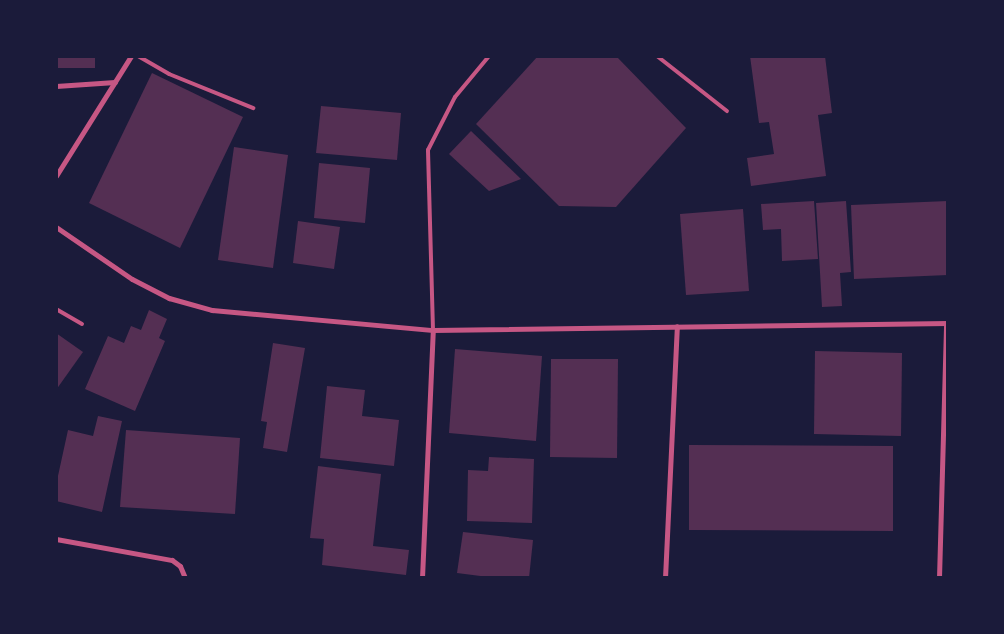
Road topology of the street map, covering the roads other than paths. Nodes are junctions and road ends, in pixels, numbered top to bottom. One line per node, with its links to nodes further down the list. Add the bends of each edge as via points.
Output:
1 (131, 56): 5 (street)
2 (138, 56): 7 (lane, via 170,74)
3 (489, 56): 15 (lane, via 455,97 428,150)
4 (657, 56): 8 (lane)
5 (115, 82): 6 (street); 9 (street)
6 (56, 86)
7 (253, 108)
8 (727, 111)
9 (56, 176)
10 (56, 227): 15 (street, via 132,279 177,301 212,310)
11 (56, 309): 12 (lane)
12 (82, 324)
13 (947, 324): 14 (street); 20 (street)
14 (677, 326): 15 (street); 19 (street)
15 (433, 330): 18 (street)
16 (56, 539): 17 (street, via 172,560 180,566)
17 (185, 578)
18 (422, 578)
19 (665, 578)
20 (939, 578)

